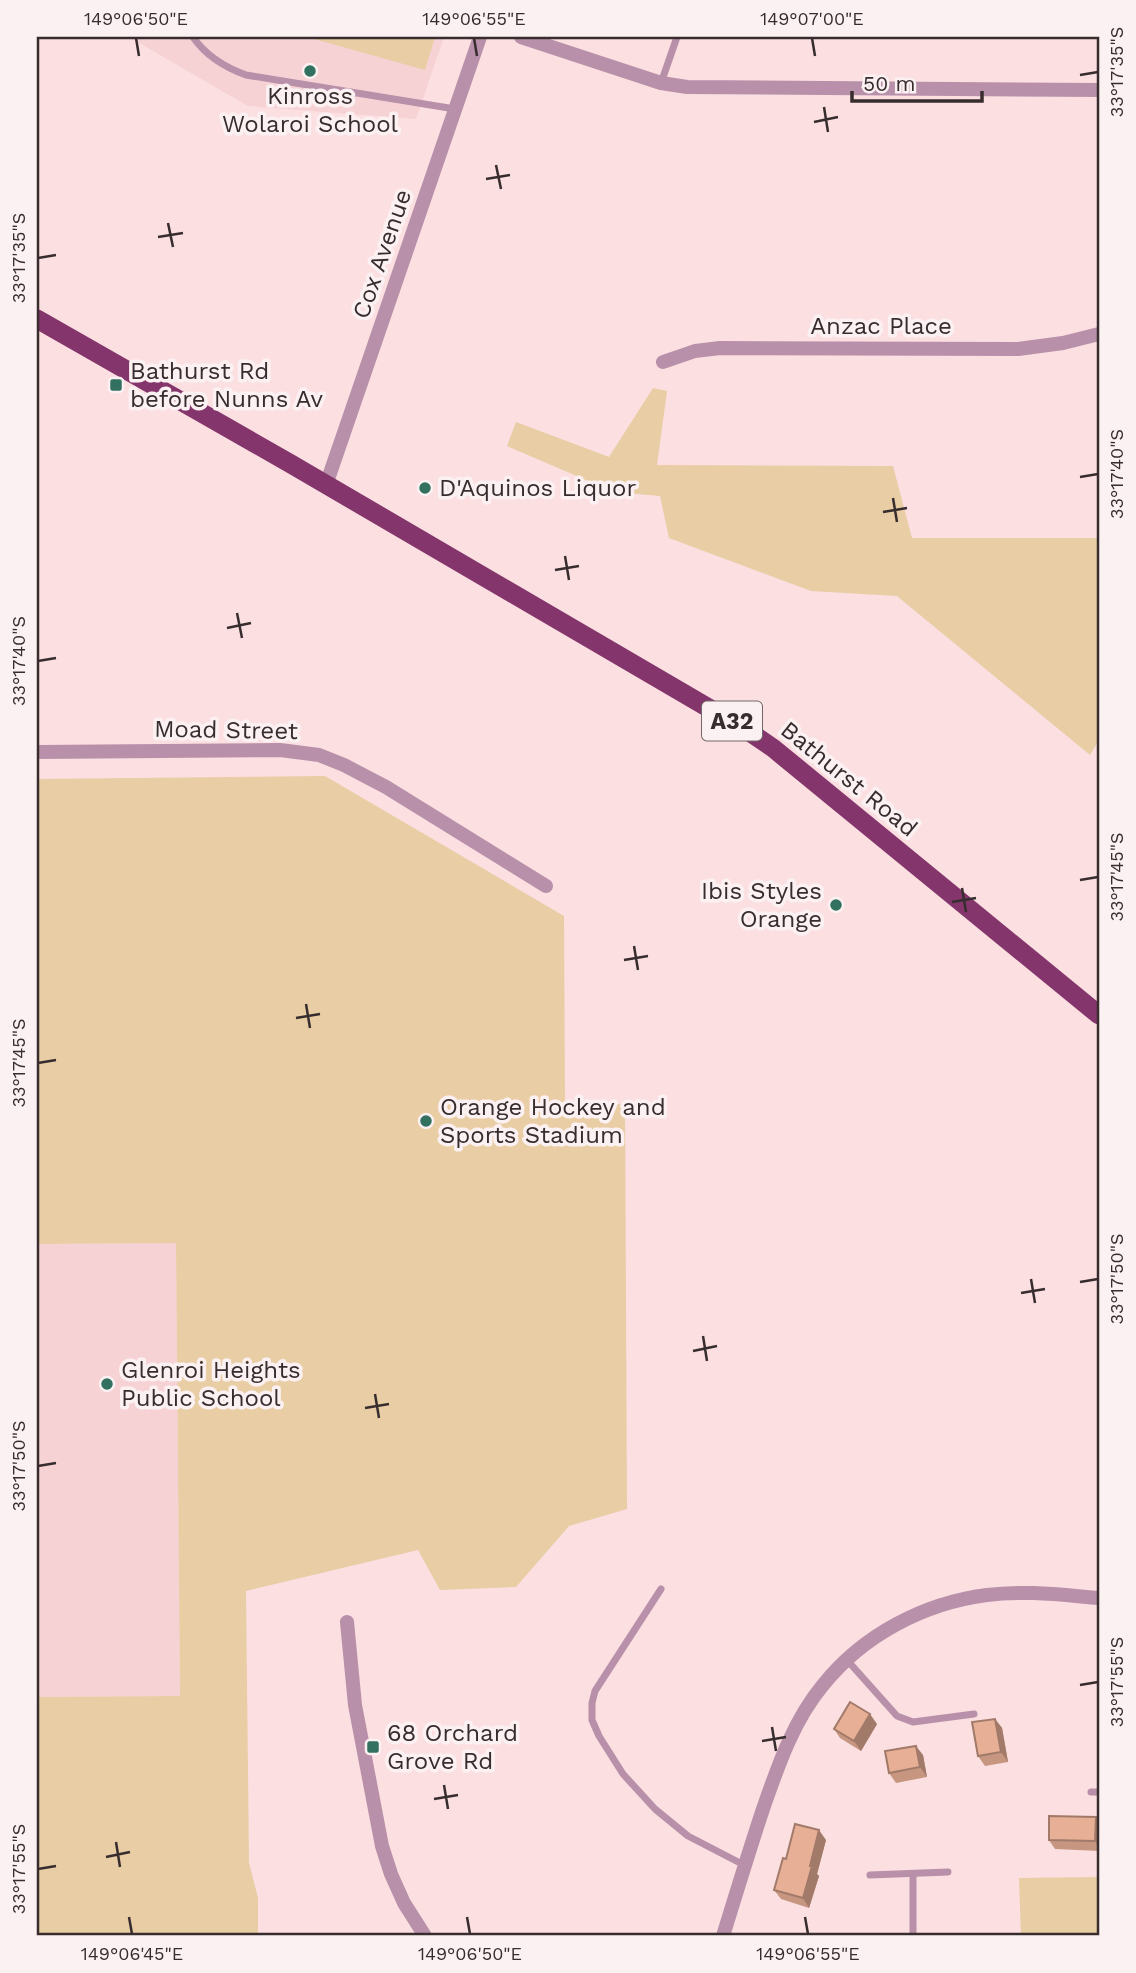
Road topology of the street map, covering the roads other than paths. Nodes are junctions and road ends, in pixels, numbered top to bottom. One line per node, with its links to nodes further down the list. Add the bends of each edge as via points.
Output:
1 (193, 37): 7 (lane, via 227,68 246,75)
2 (480, 37): 7 (street, Cox Avenue)
3 (521, 37): 5 (street)
4 (677, 37): 5 (lane)
5 (660, 83): 6 (street, via 687,87)
6 (1099, 90)
7 (455, 109): 11 (street, Cox Avenue)
8 (37, 319): 11 (highway, Bathurst Road / A32)
9 (1099, 334): 10 (street, Anzac Place, via 1018,349 720,348)
10 (663, 362)
11 (326, 485): 14 (highway, Bathurst Road / A32, via 773,748)
12 (37, 752): 13 (street, Moad Street, via 280,750 319,755 386,787)
13 (546, 886)
14 (1099, 1015)
15 (661, 1589): 20 (lane, via 595,1691 592,1720 623,1774 655,1809 688,1836)
16 (1099, 1598): 18 (street, via 1017,1593 960,1600 901,1622)
17 (347, 1622): 24 (street, via 355,1705 382,1846 404,1903)
18 (846, 1660): 19 (lane, via 897,1716 913,1723); 20 (street, via 822,1685 789,1741)
19 (974, 1714)
20 (744, 1865): 25 (street)
21 (948, 1872): 23 (lane)
22 (870, 1875): 23 (lane)
23 (913, 1875): 26 (lane)
24 (425, 1936)
25 (723, 1936)
26 (914, 1936)

